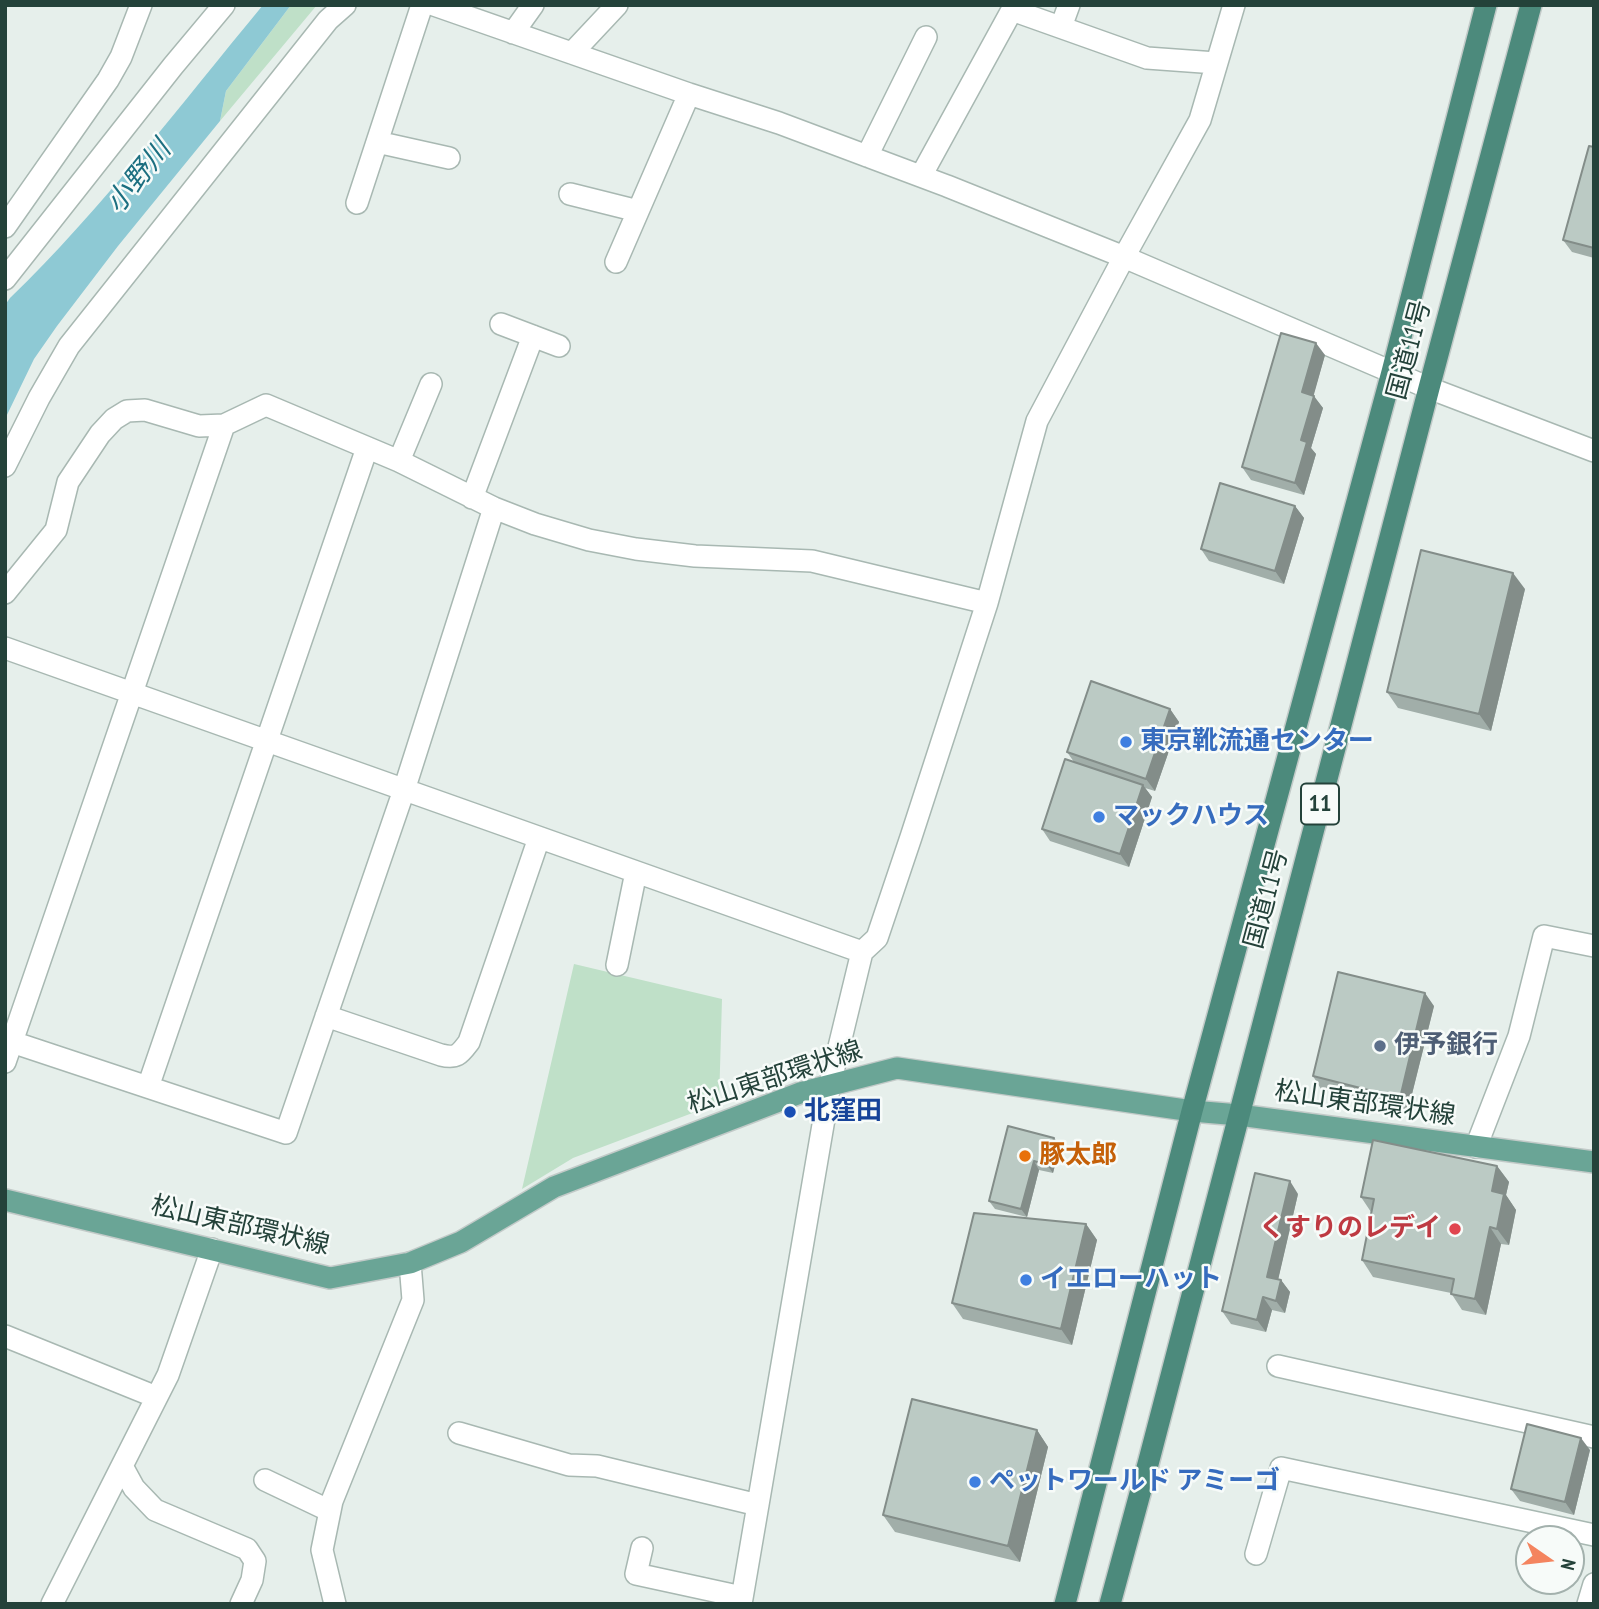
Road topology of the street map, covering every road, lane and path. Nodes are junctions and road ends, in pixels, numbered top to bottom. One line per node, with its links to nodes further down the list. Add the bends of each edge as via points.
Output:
1 (141, 5): 25 (street, via 108,80)
2 (224, 5): 28 (street)
3 (345, 5): 39 (street, via 328,20 69,346)
4 (422, 5): 18 (street)
5 (434, 5): 13 (street)
6 (533, 5): 13 (street)
7 (617, 5): 15 (street)
8 (1069, 5): 12 (street)
9 (1234, 5): 16 (street)
10 (1486, 5): 32 (highway, 国道11号 / 11)
11 (1531, 5): 34 (highway, 国道11号 / 11)
12 (1061, 27): 16 (street, via 1147,58); 21 (street, via 1012,10)
13 (513, 33): 15 (street)
14 (926, 37): 19 (street)
15 (572, 53): 17 (street)
16 (1216, 63): 26 (street, via 1199,120)
17 (689, 94): 19 (street); 24 (street)
18 (377, 142): 20 (street); 23 (street)
19 (867, 156): 21 (street)
20 (449, 158)
21 (921, 176): 26 (street)
22 (569, 194): 24 (street)
23 (357, 203)
24 (638, 211): 27 (street)
25 (5, 227)
26 (1124, 257): 32 (street); 43 (street, via 1038,421)
27 (616, 262)
28 (5, 279)
29 (501, 324): 30 (street)
30 (533, 336): 31 (street); 40 (street)
31 (559, 346)
32 (1392, 372): 34 (street); 57 (highway, 国道11号 / 11)
33 (431, 384): 38 (street)
34 (1429, 387): 37 (street); 58 (highway, 国道11号 / 11)
35 (224, 425): 36 (street, via 266,405); 42 (street, via 199,426 145,410 127,411 114,419 68,482 56,530); 45 (street)
36 (367, 448): 38 (street); 46 (street)
37 (1594, 451)
38 (399, 461): 40 (street)
39 (5, 466)
40 (472, 498): 41 (street)
41 (494, 508): 43 (street, via 535,524 636,549 812,561); 47 (street)
42 (5, 593)
43 (987, 603): 51 (street, via 877,938)
44 (5, 648): 45 (street)
45 (132, 693): 46 (street); 54 (street)
46 (267, 741): 47 (street); 56 (street)
47 (404, 790): 48 (street); 53 (street)
48 (539, 838): 49 (street); 53 (street, via 469,1042 460,1054 441,1055)
49 (636, 872): 51 (street); 52 (street)
50 (1594, 946): 59 (street, via 1544,936 1519,1036)
51 (862, 952): 55 (street)
52 (617, 965)
53 (326, 1016): 56 (street, via 286,1133)
54 (9, 1052): 56 (street)
55 (830, 1084): 57 (main road, 松山東部環状線, via 897,1068); 63 (main road, 松山東部環状線, via 554,1187 461,1242); 71 (street)
56 (148, 1087)
57 (1192, 1111): 58 (main road, 松山東部環状線); 81 (highway, 国道11号 / 11)
58 (1239, 1115): 59 (main road, 松山東部環状線); 82 (highway, 国道11号 / 11)
59 (1476, 1147): 60 (main road, 松山東部環状線)
60 (1594, 1162)
61 (5, 1200): 62 (main road, 松山東部環状線)
62 (212, 1250): 63 (main road, 松山東部環状線, via 330,1278); 66 (street)
63 (410, 1263): 72 (street, via 413,1300)
64 (5, 1336): 66 (street)
65 (1278, 1366): 68 (street)
66 (156, 1397): 69 (street)
67 (459, 1433): 71 (street, via 569,1465 597,1466)
68 (1594, 1437)
69 (122, 1466): 78 (street); 79 (street, via 134,1488 155,1510 247,1549 255,1561)
70 (265, 1480): 72 (street)
71 (758, 1505): 77 (street)
72 (330, 1511): 80 (street, via 322,1550)
73 (1594, 1535): 75 (street, via 1281,1468)
74 (642, 1548): 77 (street, via 636,1574)
75 (1256, 1554)
76 (1594, 1584): 83 (street)
77 (741, 1600)
78 (52, 1604)
79 (241, 1604)
80 (335, 1604)
81 (1065, 1604)
82 (1110, 1604)
83 (1588, 1604)

